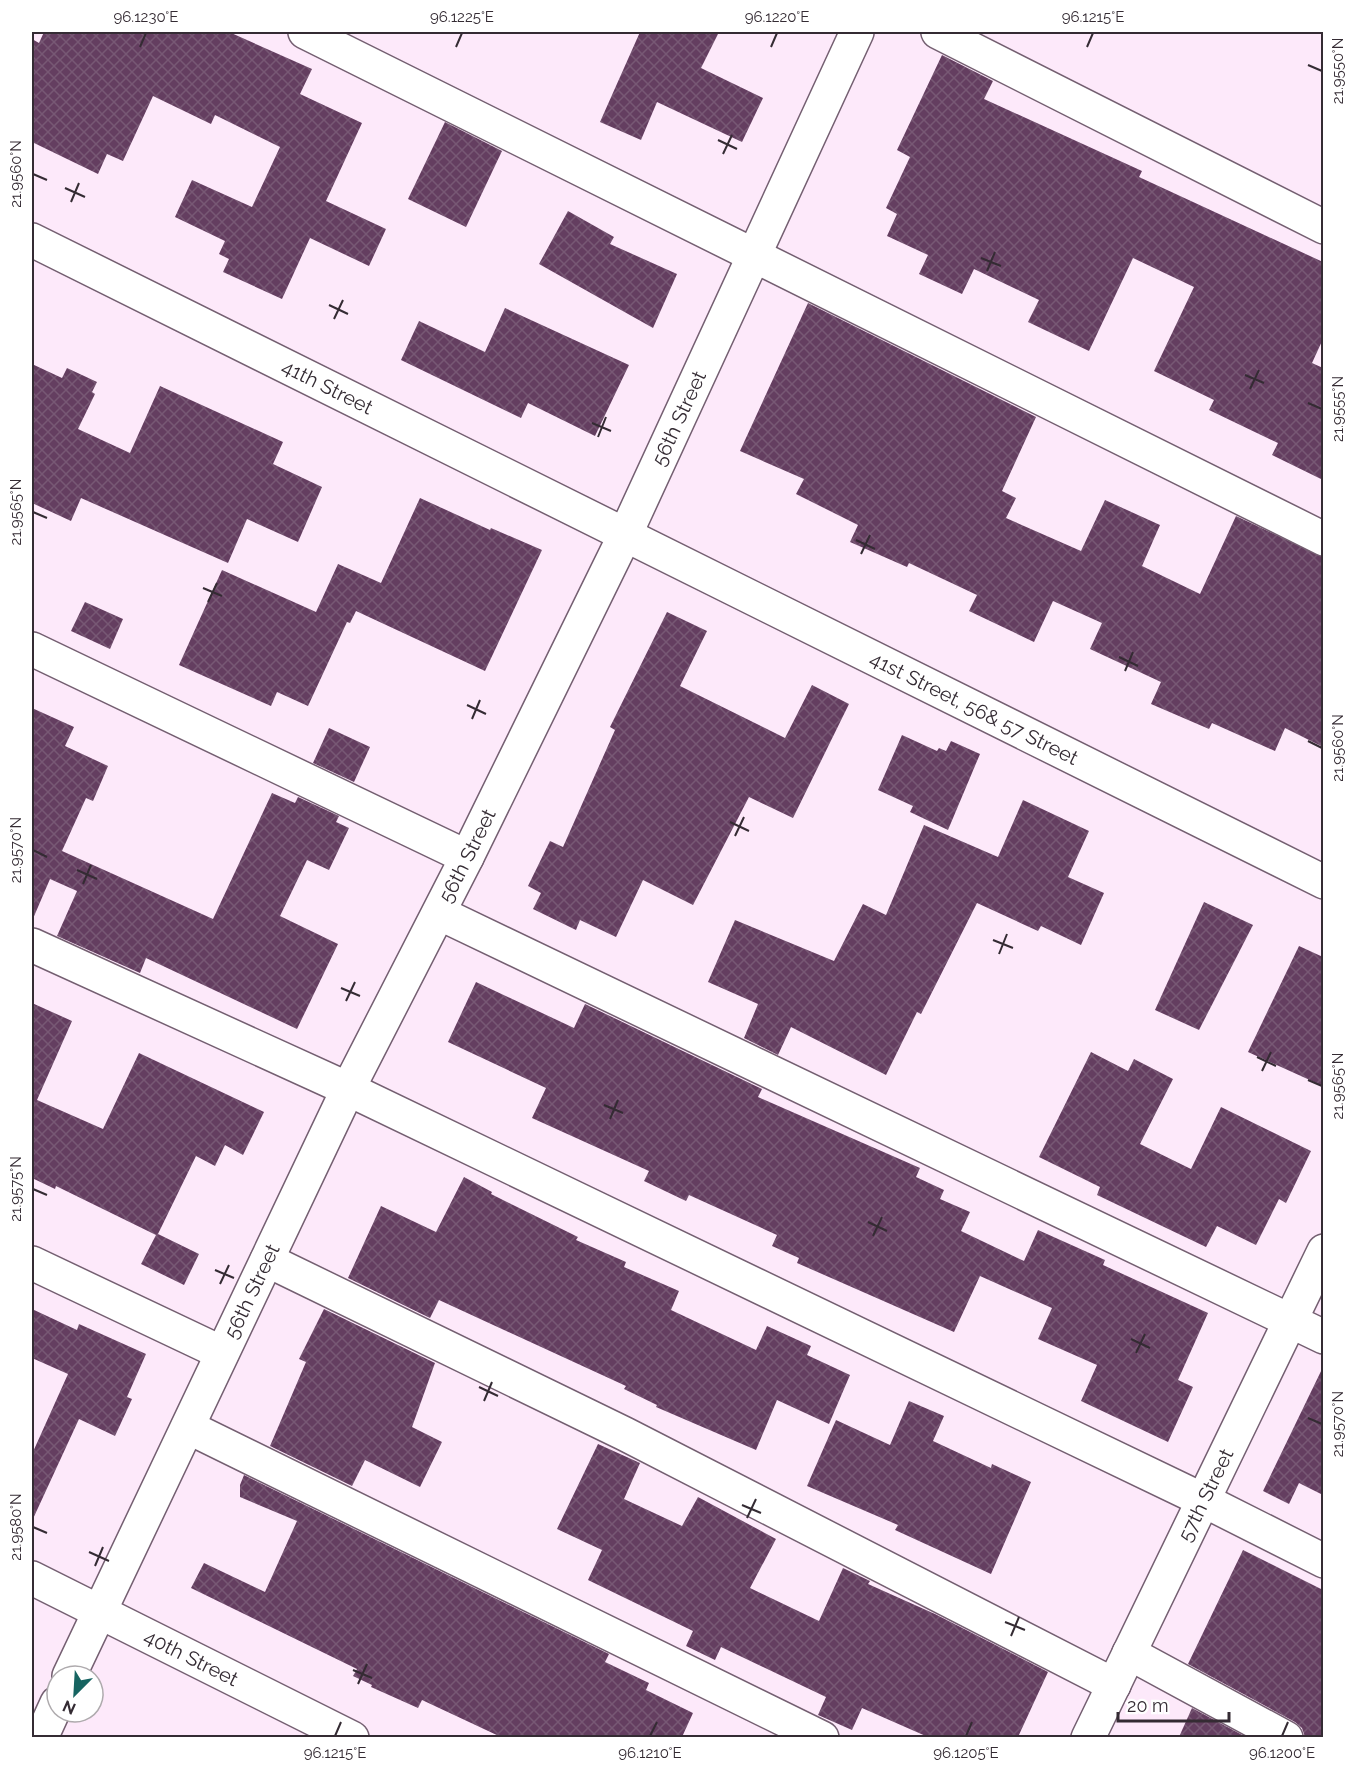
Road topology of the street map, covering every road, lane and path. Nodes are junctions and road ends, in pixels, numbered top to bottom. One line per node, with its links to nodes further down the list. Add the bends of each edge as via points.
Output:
1 (305, 32): 6 (street)
2 (857, 32): 6 (street, 56th Street)
3 (938, 32): 4 (street)
4 (1323, 227)
5 (32, 240): 7 (street, 41th Street)
6 (753, 255): 7 (street, 56th Street); 8 (street)
7 (625, 535): 10 (street, 56th Street); 11 (street, 41st Street, 56& 57 Street)
8 (1323, 539)
9 (32, 649): 10 (street)
10 (467, 857): 12 (street, 56th Street)
11 (1323, 882)
12 (439, 913): 14 (street, 56th Street); 18 (street)
13 (32, 945): 14 (street)
14 (348, 1089): 16 (street, 56th Street); 22 (street)
15 (1323, 1251): 18 (street, 57th Street)
16 (267, 1260): 20 (street, 56th Street); 28 (street, via 624,1434)
17 (32, 1263): 20 (street)
18 (1290, 1321): 19 (street); 22 (street, 57th Street)
19 (1323, 1337)
20 (222, 1353): 21 (street, 56th Street)
21 (188, 1427): 25 (street, 56th Street); 30 (street)
22 (1203, 1500): 23 (street); 26 (street, 57th Street)
23 (1323, 1561)
24 (32, 1578): 25 (street, 40th Street)
25 (99, 1610): 27 (street, 56th Street); 29 (street, 40th Street)
26 (1130, 1653): 28 (street, 57th Street); 32 (street)
27 (74, 1664)
28 (1114, 1685): 31 (street, 57th Street)
29 (352, 1737)
30 (822, 1737)
31 (1088, 1737)
32 (1286, 1737)

